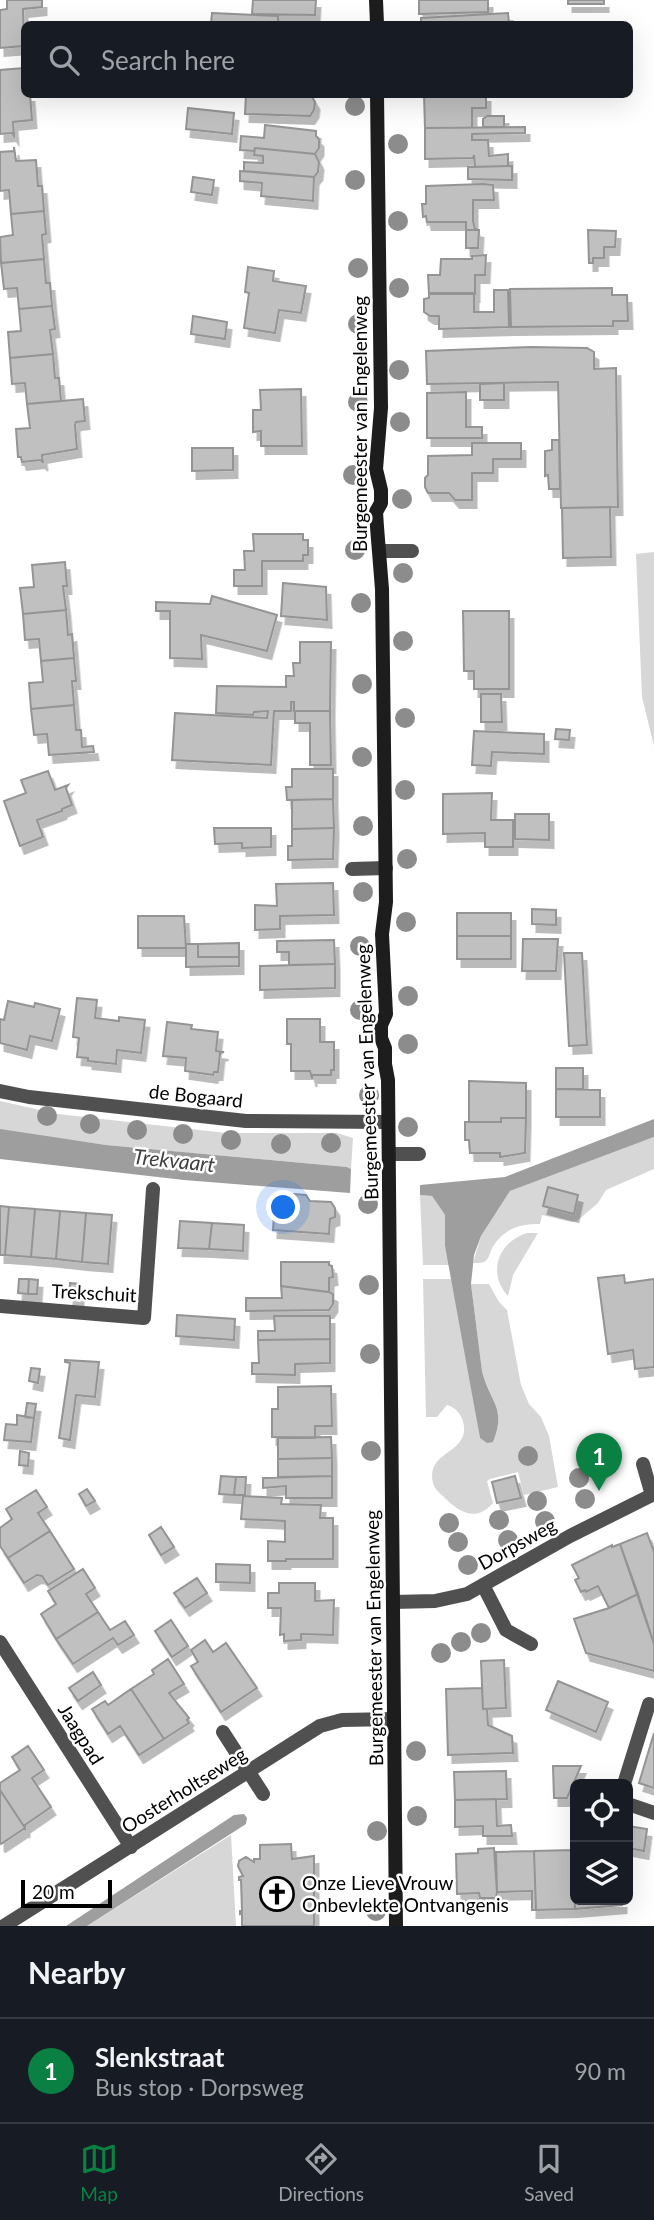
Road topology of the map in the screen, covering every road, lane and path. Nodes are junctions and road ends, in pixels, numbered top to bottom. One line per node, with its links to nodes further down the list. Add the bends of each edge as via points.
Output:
1 (376, 0): 2 (street)
2 (377, 21)
3 (377, 98): 4 (street, Burgemeester van Engelenweg, via 381,408 376,469 381,503 376,512)
4 (380, 551): 5 (street); 6 (street, Burgemeester van Engelenweg)
5 (412, 551)
6 (386, 868): 7 (street); 9 (street, Burgemeester van Engelenweg, via 382,934 386,1014 381,1025)
7 (352, 869)
8 (0, 1091): 9 (street, de Bogaard, via 246,1121)
9 (388, 1122): 10 (street, Burgemeester van Engelenweg)
10 (389, 1154): 11 (street); 17 (street, Burgemeester van Engelenweg)
11 (419, 1154)
12 (153, 1189): 13 (street, Trekschuit, via 144,1318)
13 (0, 1306)
14 (643, 1464): 15 (street)
15 (653, 1495): 16 (street, Dorpsweg)
16 (483, 1585): 17 (street, Dorpsweg, via 447,1600); 19 (street, via 506,1630)
17 (393, 1602): 21 (street, Burgemeester van Engelenweg)
18 (0, 1642): 28 (street, Jaagpad)
19 (531, 1644)
20 (649, 1704): 24 (street)
21 (394, 1719): 23 (street, Oosterholtseweg, via 328,1723); 30 (street, Burgemeester van Engelenweg)
22 (223, 1732): 23 (street)
23 (249, 1773): 25 (street); 28 (street, Oosterholtseweg)
24 (626, 1779)
25 (263, 1794)
26 (633, 1806): 27 (street)
27 (654, 1813)
28 (131, 1847): 29 (street, Oosterholtseweg)
29 (4, 1926)
30 (396, 1926)

